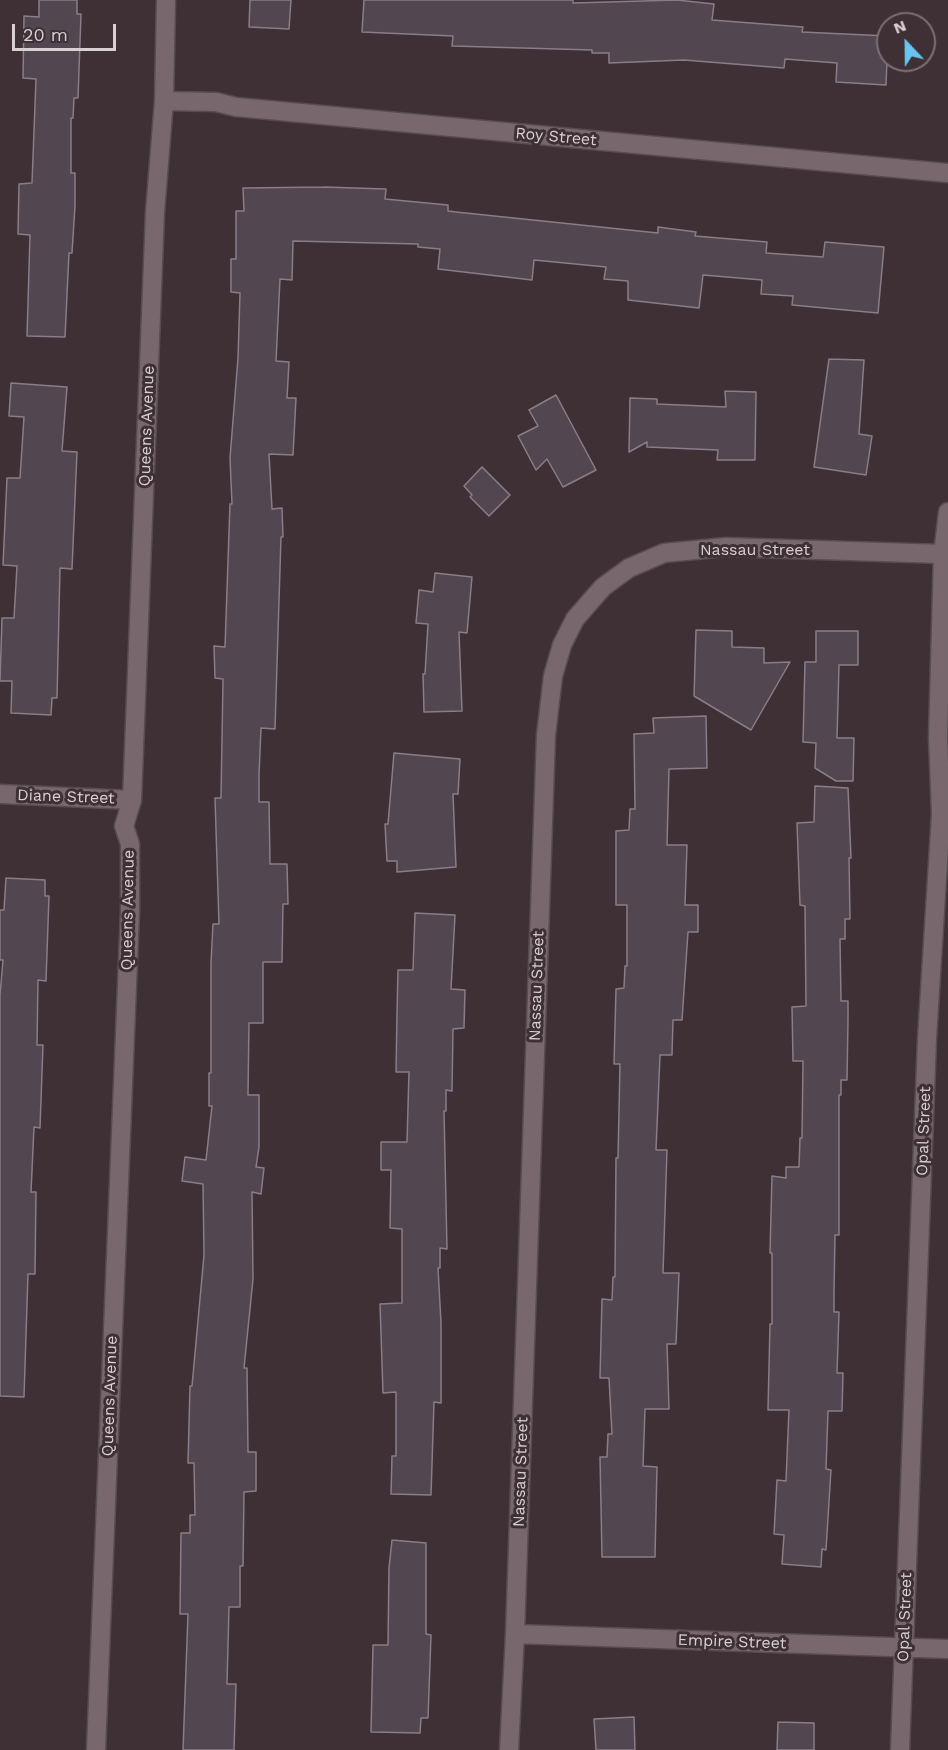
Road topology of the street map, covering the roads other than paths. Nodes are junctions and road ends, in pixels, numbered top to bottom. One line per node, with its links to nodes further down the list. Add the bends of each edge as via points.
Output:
1 (166, 0): 2 (street, Queens Avenue)
2 (164, 101): 3 (street, Roy Street, via 216,102 236,107); 7 (street, Queens Avenue, via 155,212)
3 (948, 173)
4 (948, 512): 5 (street, Opal Street)
5 (943, 554): 8 (street, Opal Street, via 938,737); 9 (street, Nassau Street, via 726,547 664,553 629,568 603,587 575,619 562,645 553,676 546,735)
6 (0, 794): 7 (street, Diane Street)
7 (132, 800): 12 (street, Queens Avenue, via 124,826 130,844 130,911)
8 (944, 815): 10 (street, Opal Street, via 927,1039)
9 (515, 1634): 10 (street, Empire Street); 13 (street, Nassau Street)
10 (904, 1648): 11 (street, Empire Street); 14 (street, Opal Street)
11 (948, 1649)
12 (96, 1750)
13 (509, 1750)
14 (900, 1750)

